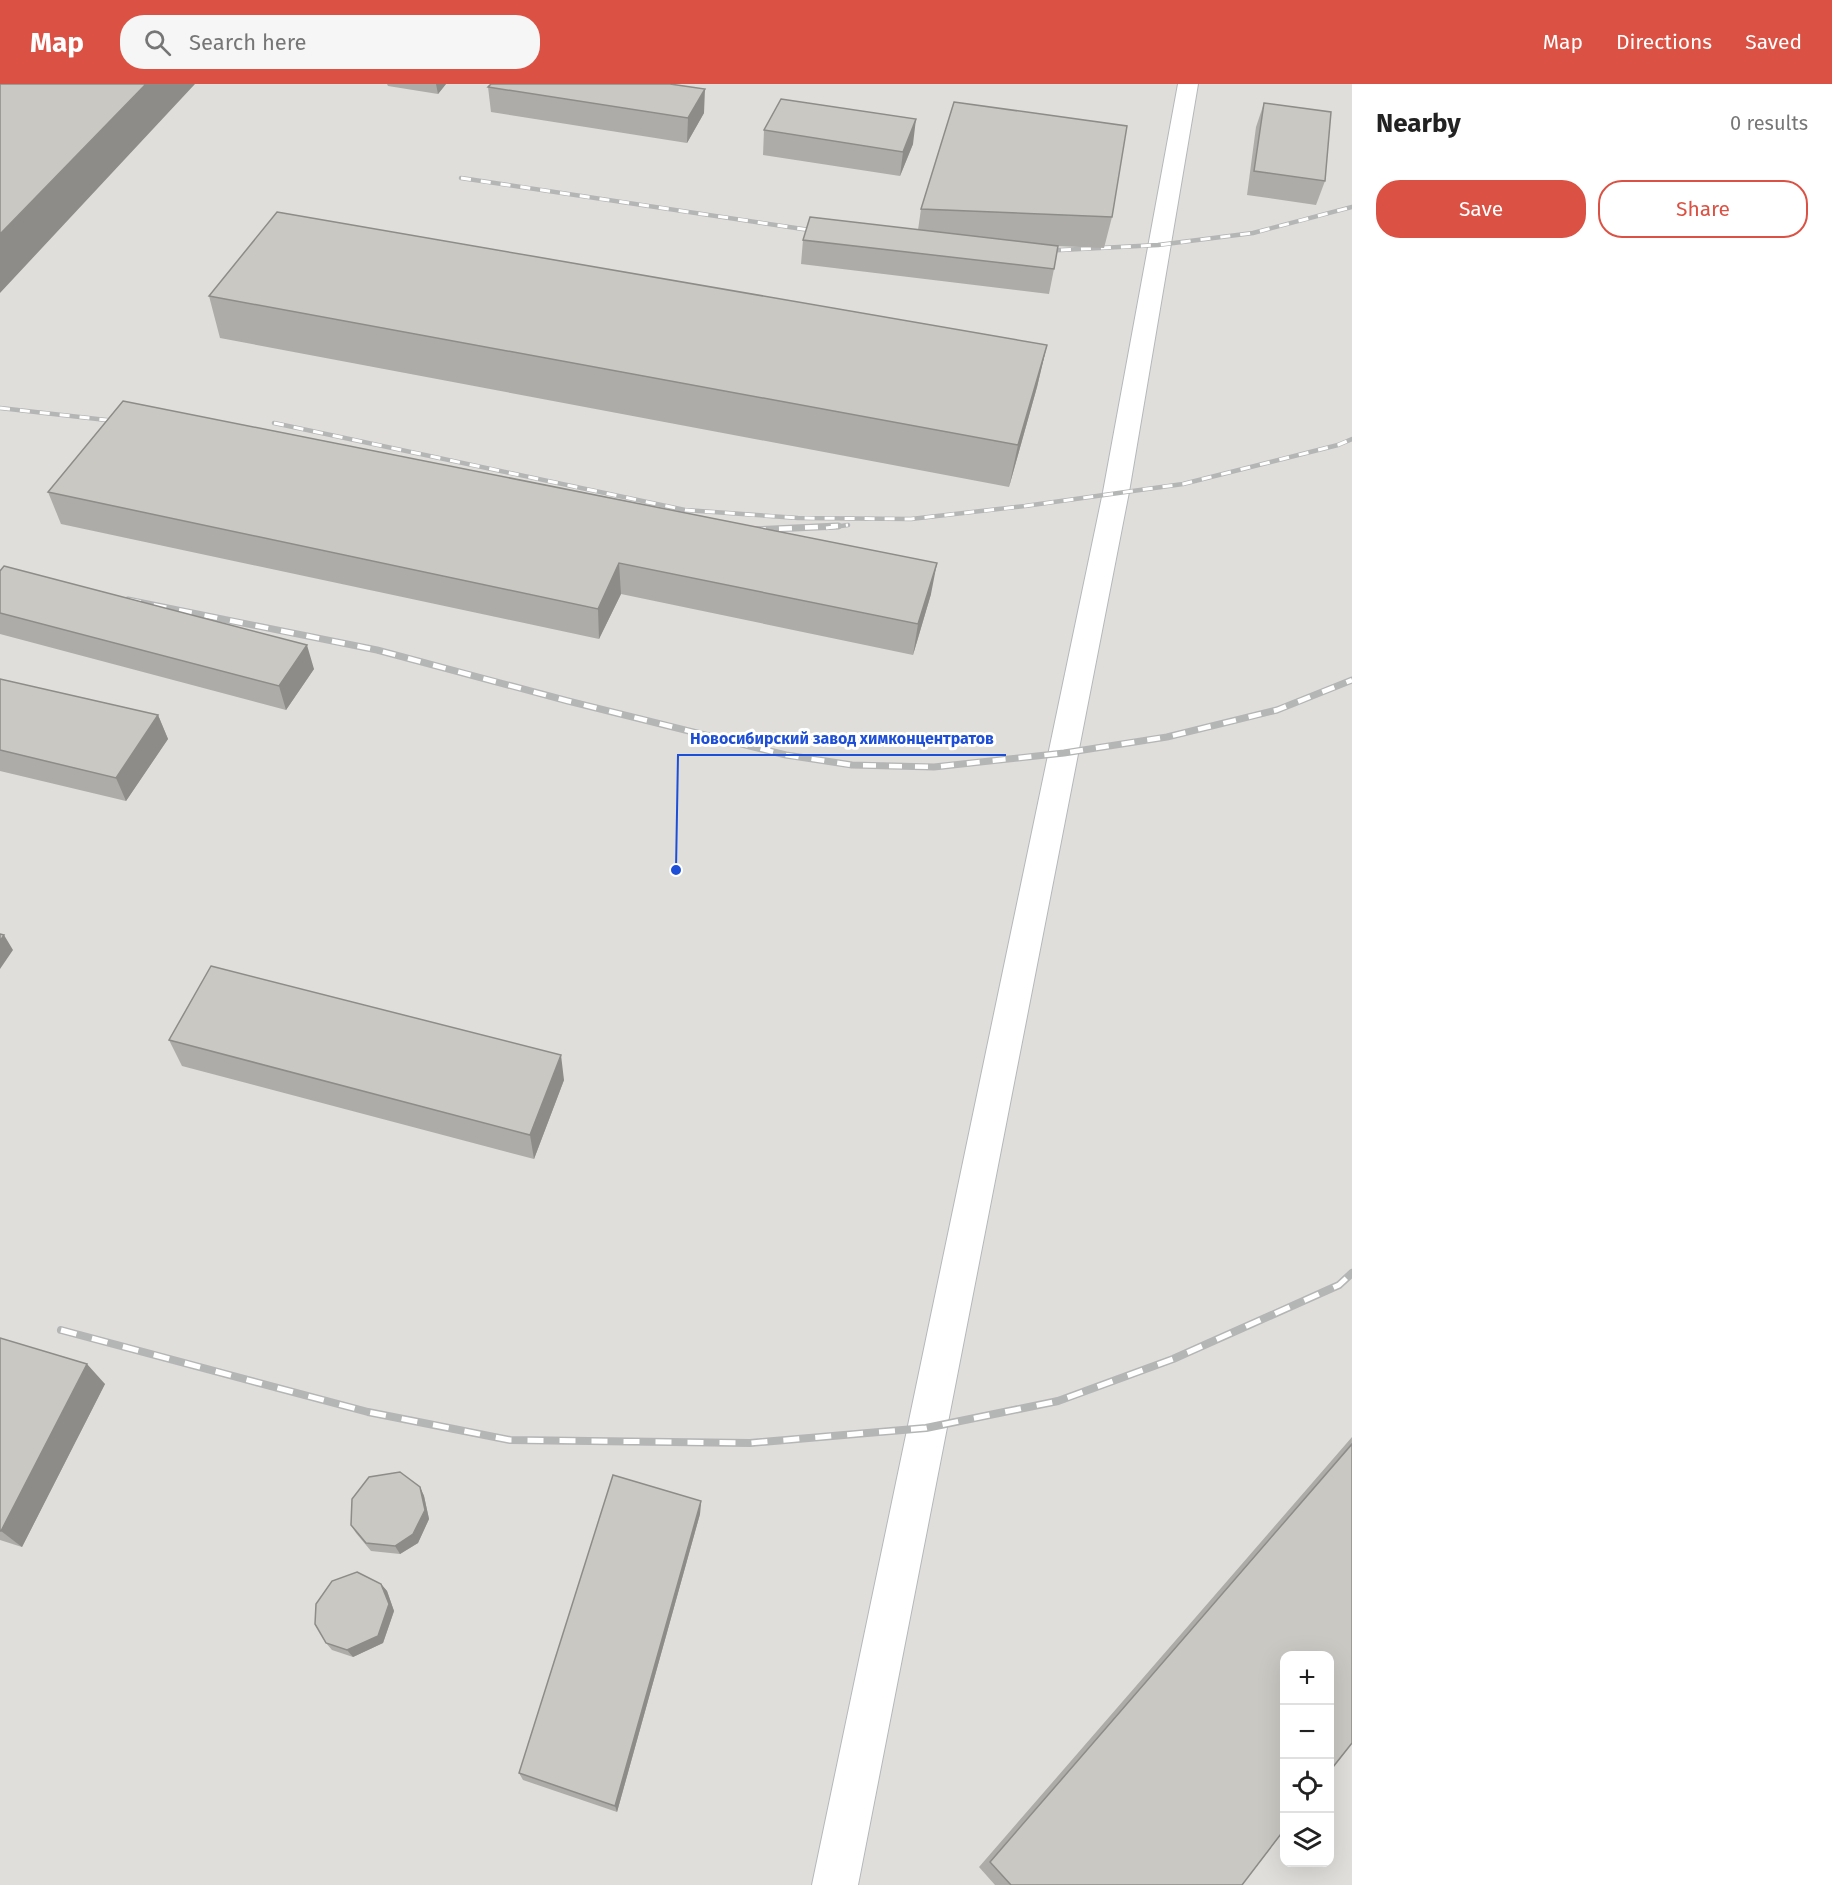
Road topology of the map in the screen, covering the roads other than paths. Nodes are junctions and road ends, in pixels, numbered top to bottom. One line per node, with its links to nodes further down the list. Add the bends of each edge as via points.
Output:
1 (1188, 84): 2 (lane, via 1116,492)
2 (835, 1885)

